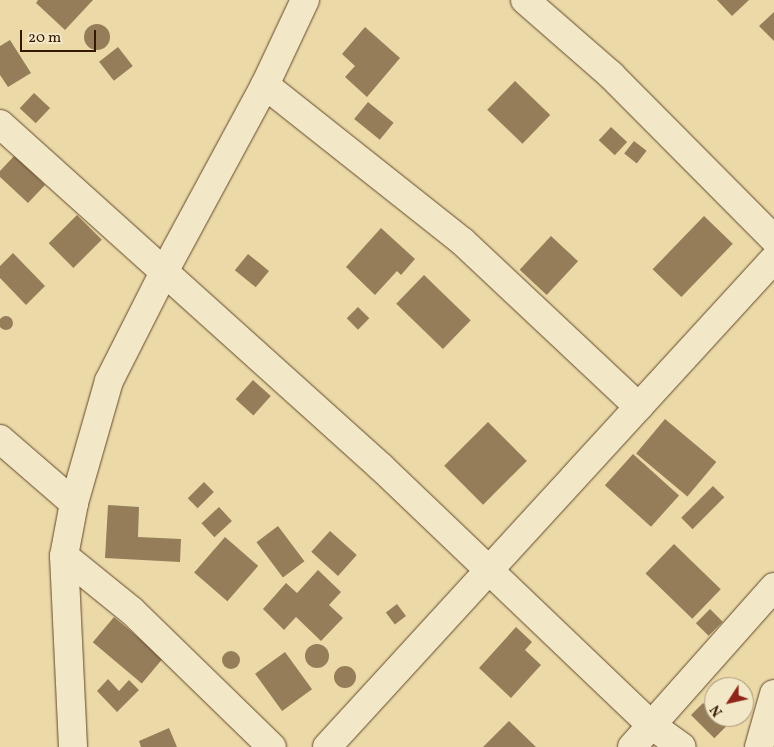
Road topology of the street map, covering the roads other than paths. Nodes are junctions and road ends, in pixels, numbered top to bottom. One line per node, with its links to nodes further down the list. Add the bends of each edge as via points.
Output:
1 (305, 0): 3 (street)
2 (525, 0): 5 (street, via 610,75)
3 (265, 85): 7 (street); 8 (street, via 463,242)
4 (0, 124): 7 (street)
5 (774, 239)
6 (774, 259): 8 (street)
7 (165, 270): 10 (street, via 110,381); 12 (street)
8 (638, 407): 12 (street)
9 (0, 439): 10 (street)
10 (74, 503): 11 (street)
11 (64, 556): 16 (street); 17 (street, via 132,611)
12 (490, 569): 15 (street); 18 (street)
13 (774, 587): 15 (street)
14 (774, 694): 21 (street)
15 (650, 724): 19 (street); 20 (street)
16 (73, 747)
17 (272, 747)
18 (327, 747)
19 (632, 747)
20 (682, 747)
21 (759, 747)

